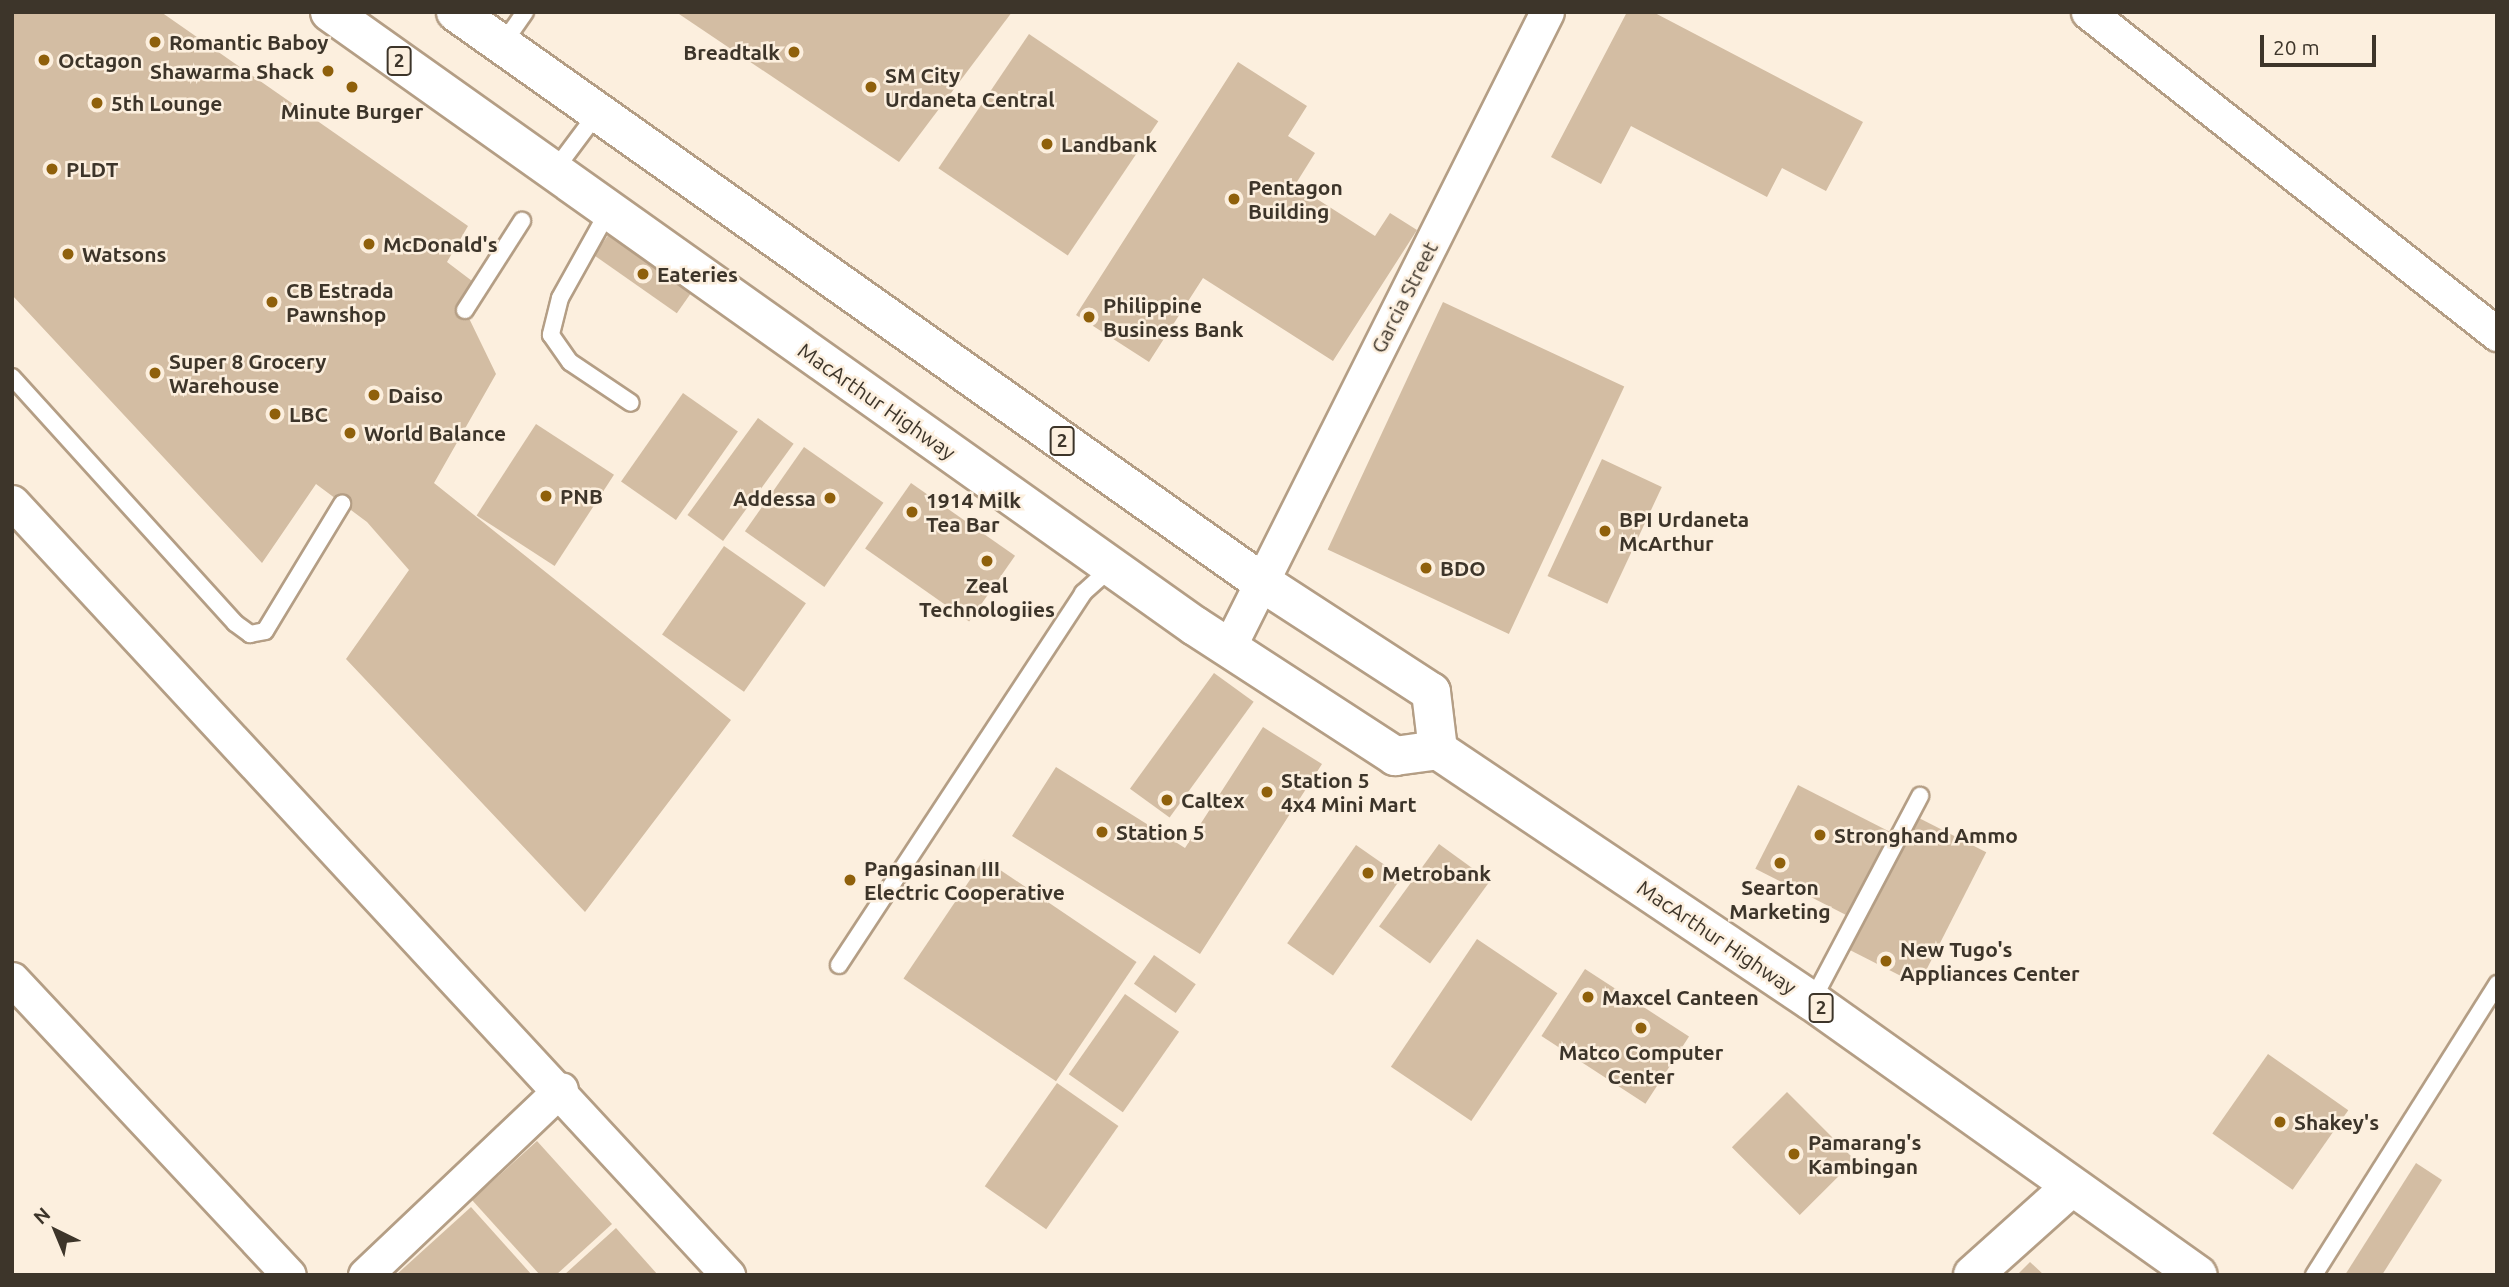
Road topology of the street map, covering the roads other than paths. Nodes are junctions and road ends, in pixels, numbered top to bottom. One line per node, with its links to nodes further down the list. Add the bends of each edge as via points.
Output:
1 (330, 12): 8 (main road, MacArthur Highway / 2)
2 (456, 12): 6 (main road, 2)
3 (525, 12): 6 (lane)
4 (1547, 12): 18 (street, Garcia Street)
5 (2088, 12): 12 (street)
6 (502, 45): 7 (main road, 2)
7 (598, 112): 8 (lane); 18 (main road, 2)
8 (554, 171): 9 (main road, MacArthur Highway / 2)
9 (609, 210): 14 (lane, via 560,298 551,335 570,362); 17 (main road, MacArthur Highway / 2)
10 (522, 221): 11 (lane)
11 (465, 310)
12 (2497, 334)
13 (12, 377): 16 (lane, via 235,624 250,634 265,631)
14 (631, 403)
15 (12, 502): 26 (street)
16 (342, 503)
17 (1111, 568): 19 (main road, MacArthur Highway / 2); 22 (lane, via 1083,593)
18 (1260, 581): 19 (street, Garcia Street); 20 (main road, 2, via 1432,692)
19 (1229, 647): 20 (main road, MacArthur Highway / 2, via 1395,755)
20 (1438, 750): 25 (main road, MacArthur Highway / 2)
21 (1920, 796): 25 (lane)
22 (839, 965)
23 (12, 979): 28 (street)
24 (2497, 984): 33 (lane)
25 (1812, 1001): 27 (main road, MacArthur Highway / 2)
26 (561, 1089): 29 (street); 30 (street)
27 (2070, 1188): 31 (main road); 32 (main road, MacArthur Highway / 2)
28 (289, 1275)
29 (365, 1275)
30 (729, 1275)
31 (1973, 1275)
32 (2197, 1275)
33 (2314, 1275)

